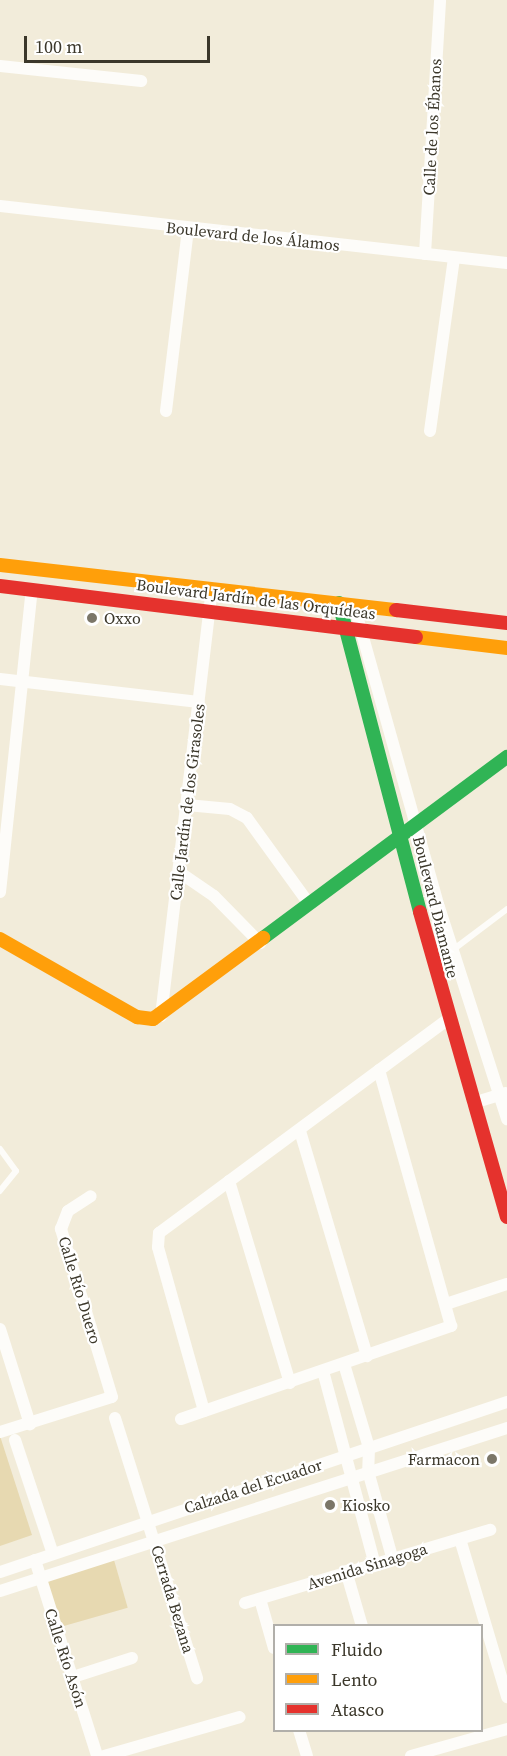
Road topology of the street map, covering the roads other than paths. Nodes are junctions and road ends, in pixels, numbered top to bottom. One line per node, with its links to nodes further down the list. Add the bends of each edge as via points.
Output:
1 (440, 0): 6 (street, Calle de los Ébanos)
2 (0, 66): 3 (street)
3 (141, 81)
4 (0, 207): 5 (street, Boulevard de los Álamos)
5 (188, 230): 6 (street, Boulevard de los Álamos); 9 (street)
6 (425, 254): 7 (street, Boulevard de los Álamos)
7 (454, 258): 8 (street, Boulevard de los Álamos); 10 (street)
8 (507, 263)
9 (166, 411)
10 (430, 432)
11 (0, 566): 13 (street, Boulevard Jardín de las Orquídeas)
12 (0, 586): 14 (street, Boulevard Jardín de las Orquídeas)
13 (212, 588): 15 (street, Boulevard Jardín de las Orquídeas); 17 (street, Calle Jardín de los Girasoles)
14 (32, 590): 17 (street, Boulevard Jardín de las Orquídeas); 23 (street)
15 (339, 603): 16 (street, Boulevard Jardín de las Orquídeas); 19 (street, Boulevard Diamante)
16 (354, 605): 18 (street, Boulevard Jardín de las Orquídeas); 20 (street, Boulevard Diamante)
17 (210, 610): 19 (street, Boulevard Jardín de las Orquídeas); 24 (street, Calle Jardín de los Girasoles)
18 (507, 623)
19 (345, 626): 20 (street, Boulevard Jardín de las Orquídeas); 28 (street, Boulevard Diamante)
20 (362, 628): 21 (street, Boulevard Jardín de las Orquídeas); 27 (street, Boulevard Diamante)
21 (507, 648)
22 (0, 680): 23 (street)
23 (22, 683): 24 (street); 30 (street)
24 (199, 702): 26 (street, Calle Jardín de los Girasoles)
25 (507, 757): 27 (street)
26 (187, 805): 29 (street, Calle Jardín de los Girasoles); 31 (street, via 230,809 247,818)
27 (418, 825): 28 (street); 35 (street, Boulevard Diamante)
28 (401, 836): 31 (street); 37 (street, Boulevard Diamante)
29 (179, 872): 34 (street, via 214,896); 36 (street, Calle Jardín de los Girasoles)
30 (0, 892)
31 (310, 905): 34 (street)
32 (507, 909): 35 (lane)
33 (0, 939): 36 (street, via 137,1017)
34 (260, 943): 36 (street)
35 (454, 949): 39 (street, Boulevard Diamante)
36 (160, 1016)
37 (448, 1018): 38 (street); 40 (street, Boulevard Diamante)
38 (379, 1070): 42 (street); 50 (street)
39 (503, 1094): 40 (street); 41 (street, Boulevard Diamante)
40 (473, 1103): 45 (street, Boulevard Diamante)
41 (507, 1119)
42 (300, 1131): 44 (street); 52 (street)
43 (0, 1149): 46 (lane, via 16,1171)
44 (229, 1181): 55 (street); 57 (street, via 166,1224 157,1241)
45 (502, 1182): 48 (street, Boulevard Diamante)
46 (0, 1191)
47 (91, 1196): 61 (street, Calle Río Duero, via 68,1211 61,1229 112,1396)
48 (507, 1216)
49 (507, 1284): 50 (street)
50 (446, 1304): 52 (street, via 451,1320 446,1330)
51 (0, 1329): 61 (street)
52 (367, 1356): 53 (street)
53 (344, 1364): 54 (street); 66 (street)
54 (323, 1371): 55 (street); 67 (street)
55 (290, 1383): 57 (street)
56 (507, 1402): 60 (street, Calzada del Ecuador)
57 (204, 1411): 59 (street)
58 (115, 1419): 72 (street, Cerrada Bezana)
59 (181, 1419)
60 (454, 1422): 65 (street); 66 (street, Calzada del Ecuador)
61 (30, 1424): 63 (street)
62 (507, 1428): 65 (street, Calzada del Ecuador)
63 (0, 1432)
64 (15, 1440): 76 (street)
65 (459, 1443): 68 (street, Calzada del Ecuador)
66 (369, 1448): 67 (street, Calzada del Ecuador); 68 (street)
67 (350, 1454): 69 (street); 70 (street, Calzada del Ecuador)
68 (368, 1471): 69 (street, Calzada del Ecuador); 77 (street)
69 (348, 1476): 71 (street, Calzada del Ecuador); 79 (street)
70 (224, 1497): 71 (street); 72 (street, Calzada del Ecuador)
71 (229, 1514): 74 (street, Calzada del Ecuador)
72 (145, 1522): 74 (street, Cerrada Bezana); 76 (street, Calzada del Ecuador)
73 (490, 1530): 75 (street, Avenida Sinagoga)
74 (154, 1538): 82 (street, Calzada del Ecuador); 92 (street, Cerrada Bezana)
75 (460, 1539): 77 (street, Avenida Sinagoga); 87 (street)
76 (52, 1554): 78 (street, Calzada del Ecuador)
77 (392, 1557): 79 (street, Avenida Sinagoga)
78 (35, 1560): 81 (street, Calzada del Ecuador); 82 (street, Calle Río Asón)
79 (374, 1562): 80 (street, Avenida Sinagoga)
80 (346, 1571): 84 (street, Avenida Sinagoga); 86 (street)
81 (0, 1572)
82 (41, 1577): 83 (street, Calzada del Ecuador); 91 (street, Calle Río Asón)
83 (0, 1591)
84 (260, 1599): 85 (street, Avenida Sinagoga); 89 (street)
85 (245, 1603)
86 (361, 1624)
87 (481, 1624)
88 (486, 1642): 93 (street)
89 (273, 1644)
90 (132, 1658): 91 (street)
91 (73, 1677): 97 (street, Calle Río Asón)
92 (197, 1678)
93 (507, 1697)
94 (240, 1717): 98 (street)
95 (507, 1729): 100 (street)
96 (299, 1732): 99 (street)
97 (97, 1756)
98 (104, 1756)
99 (307, 1756)
100 (411, 1756)

